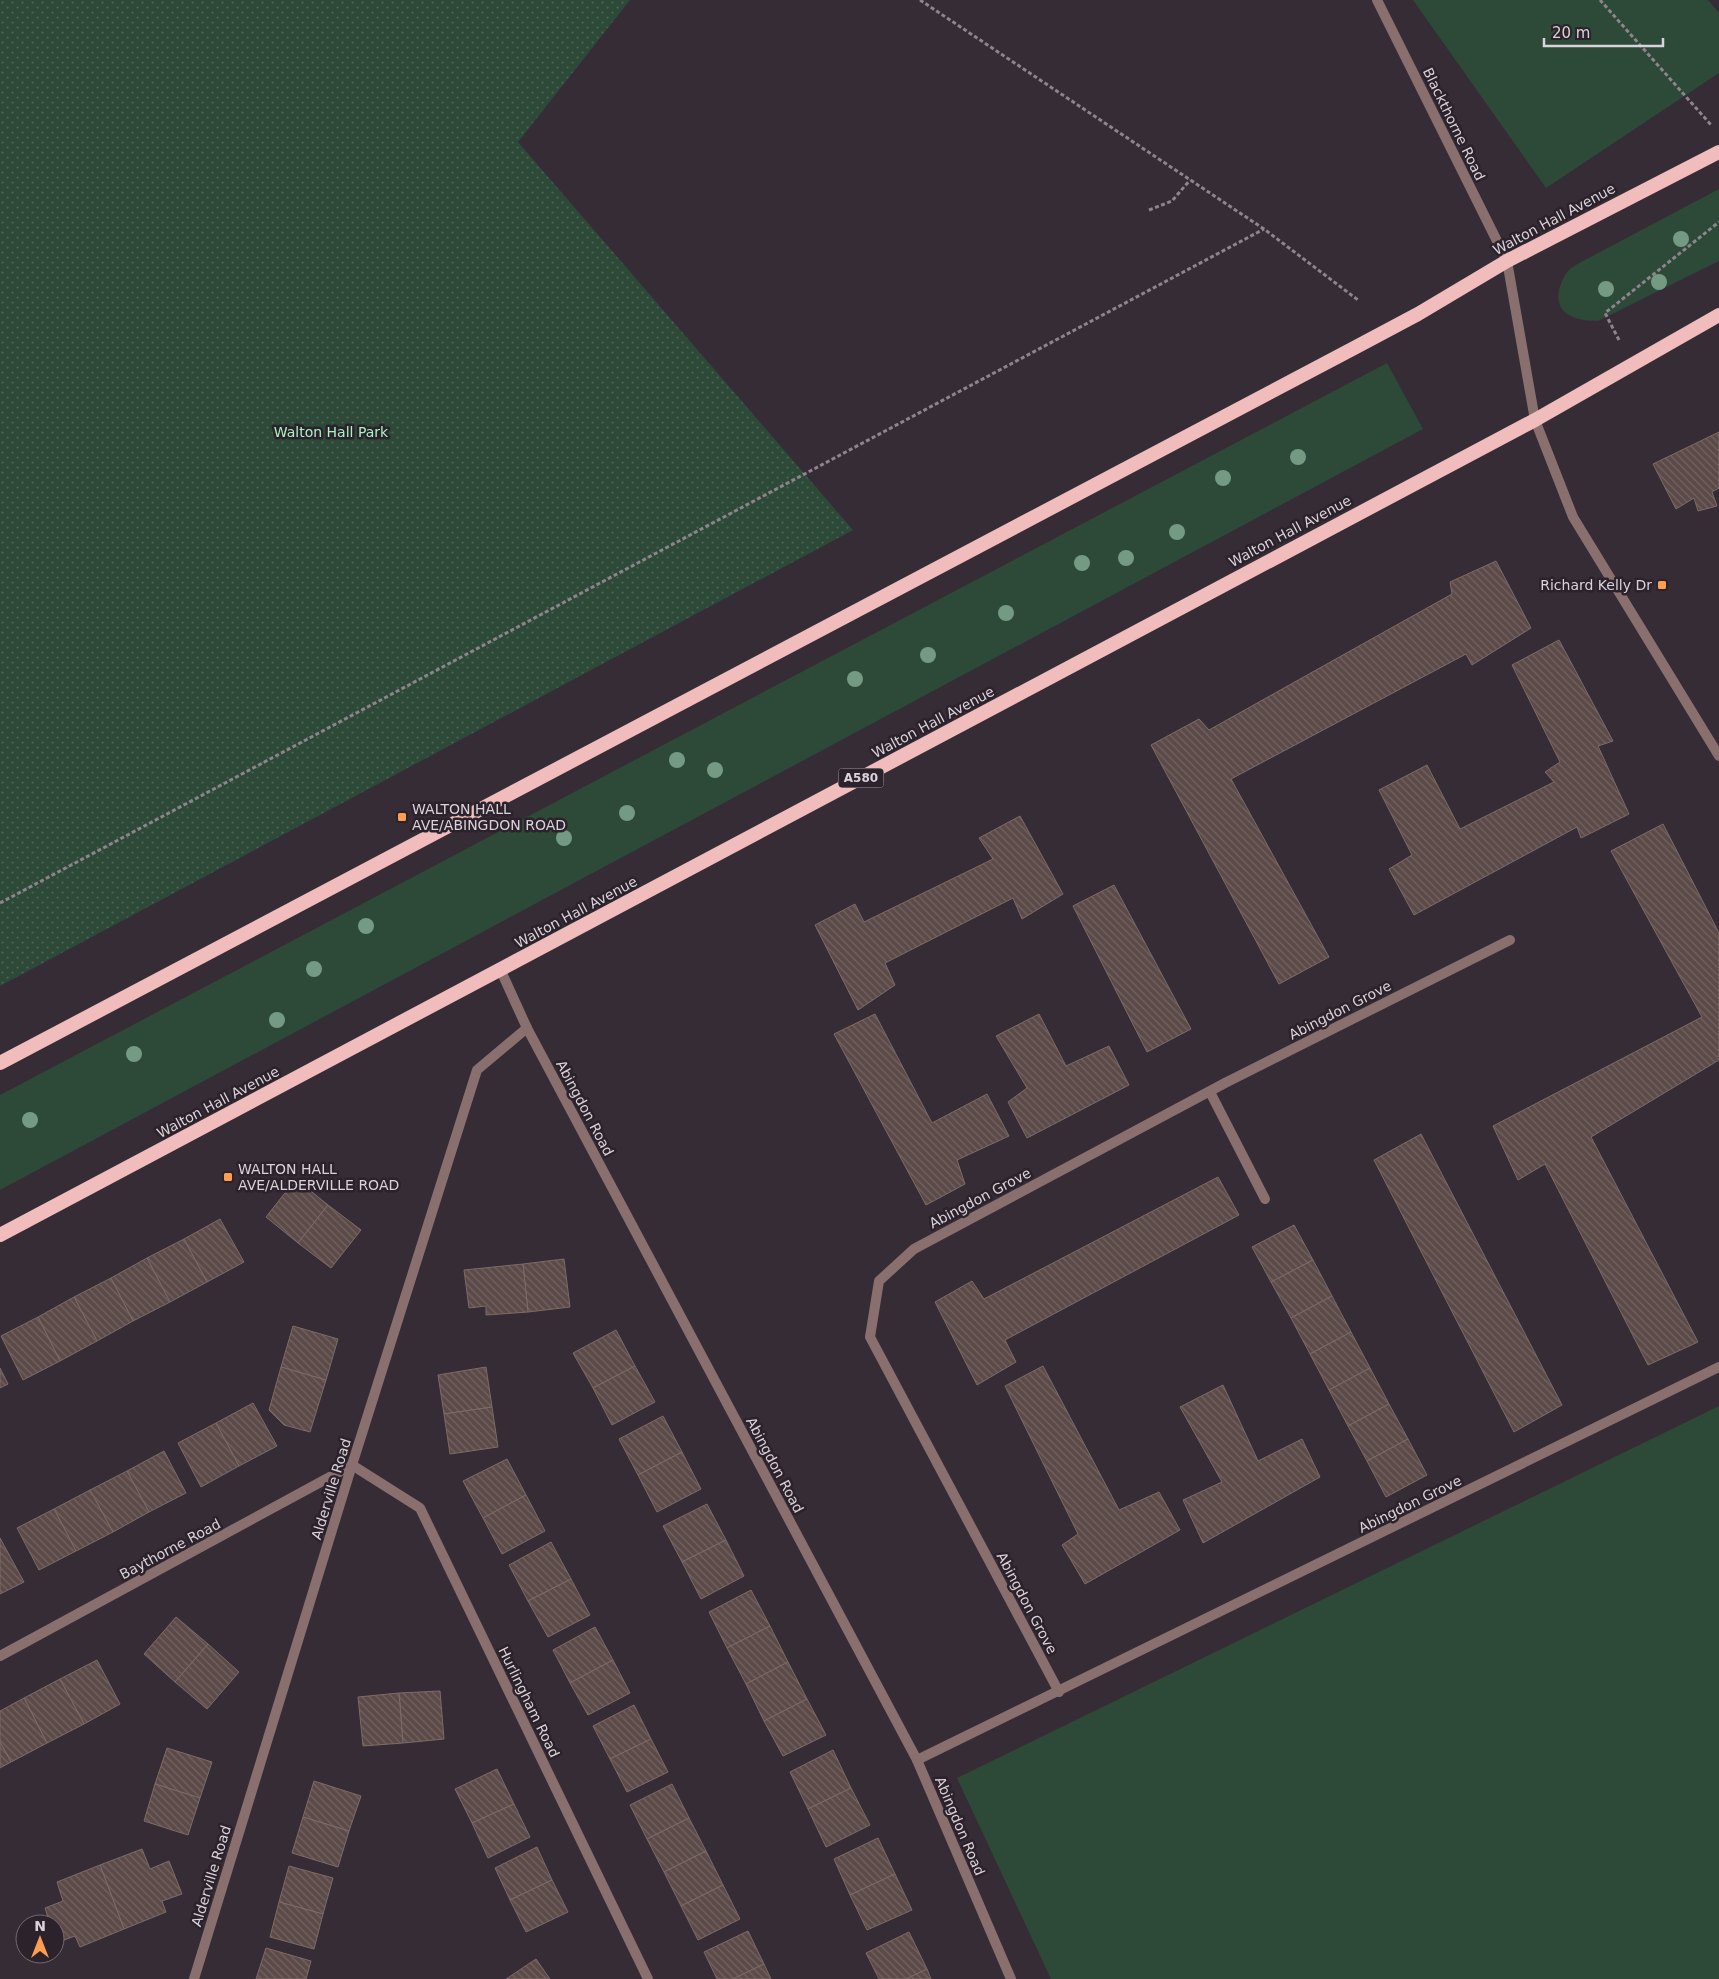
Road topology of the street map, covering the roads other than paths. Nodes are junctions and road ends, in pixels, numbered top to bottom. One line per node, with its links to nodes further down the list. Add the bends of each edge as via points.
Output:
1 (1377, 0): 3 (street, Blackthorne Road)
2 (1719, 152): 3 (highway, Walton Hall Avenue)
3 (1507, 261): 5 (street, Blackthorne Road); 10 (highway, Walton Hall Avenue, via 1363,344)
4 (1719, 315): 5 (highway, Walton Hall Avenue / A580)
5 (1535, 420): 6 (street, Blackthorne Road, via 1573,517); 8 (highway, Walton Hall Avenue / A580)
6 (1719, 756)
7 (1510, 940): 11 (street, Abingdon Grove)
8 (501, 971): 9 (street, Abingdon Road); 13 (highway, Walton Hall Avenue / A580)
9 (527, 1028): 15 (street, Alderville Road, via 477,1070); 18 (street, Abingdon Road)
10 (0, 1064)
11 (1210, 1092): 12 (street); 17 (street, Abingdon Grove, via 914,1248 879,1281 870,1337)
12 (1265, 1199)
13 (0, 1236)
14 (1719, 1367): 17 (street, Abingdon Grove)
15 (352, 1465): 16 (street, Baythorne Road); 19 (street, Alderville Road); 20 (street, Hurlingham Road, via 420,1508)
16 (0, 1656)
17 (1059, 1692): 18 (street, Abingdon Grove)
18 (917, 1760): 21 (street, Abingdon Road)
19 (194, 1979)
20 (648, 1979)
21 (1012, 1979)

